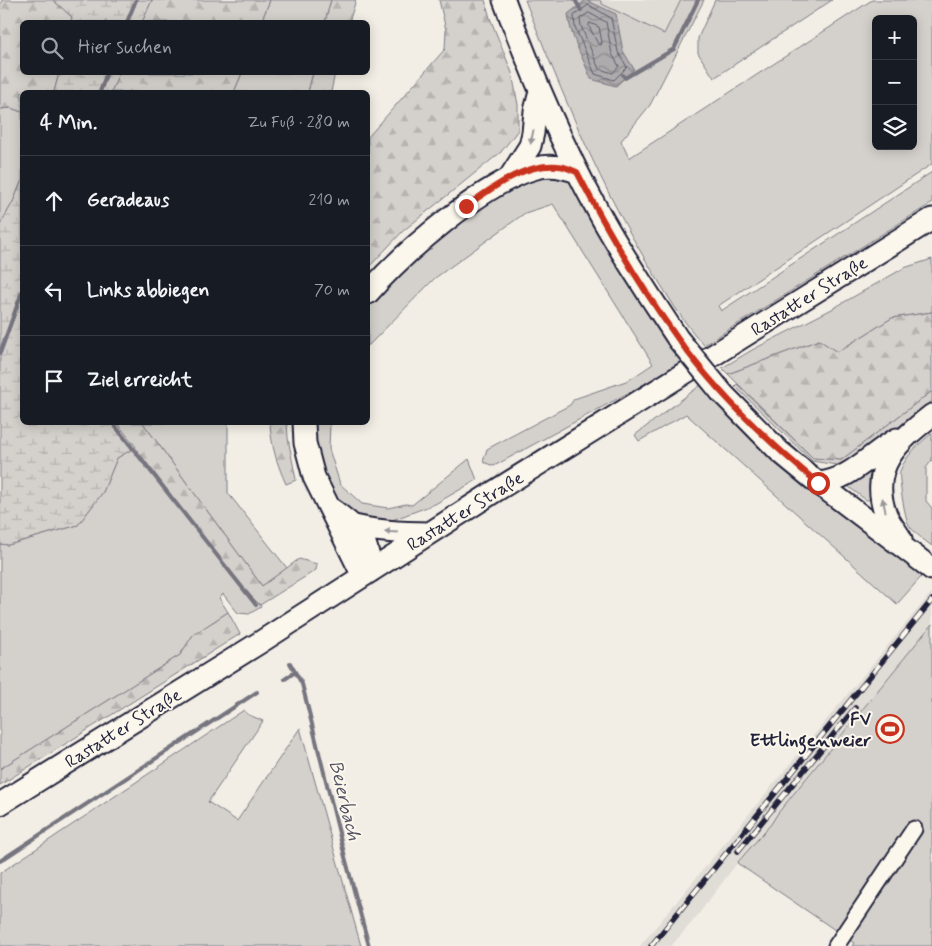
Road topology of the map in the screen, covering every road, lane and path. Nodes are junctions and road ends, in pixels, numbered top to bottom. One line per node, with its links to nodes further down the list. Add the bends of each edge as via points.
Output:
1 (504, 0): 2 (main road)
2 (540, 92): 3 (main road); 4 (main road, one-way to 4, via 530,146)
3 (577, 172): 4 (main road, via 560,166 545,166); 10 (main road, bridge, via 630,266 678,339 722,393 779,451)
4 (510, 177): 6 (main road, via 466,206 417,245)
5 (932, 219): 13 (main road, Rastatter Straße)
6 (370, 291)
7 (932, 414): 9 (main road)
8 (304, 425): 11 (main road, via 304,443 314,477)
9 (910, 432): 10 (main road, via 885,445 855,470 828,483); 14 (main road, one-way to 9, via 885,512 882,477 884,465 893,450)
10 (818, 483): 14 (main road)
11 (329, 507): 12 (main road); 16 (main road)
12 (354, 526): 13 (main road, one-way to 12, via 372,531); 16 (main road, via 369,551)
13 (429, 534): 16 (main road, Rastatter Straße)
14 (909, 552): 15 (main road)
15 (932, 569)
16 (367, 573): 17 (main road, Rastatter Straße)
17 (0, 804)
18 (914, 829): 19 (street)
19 (836, 946)

